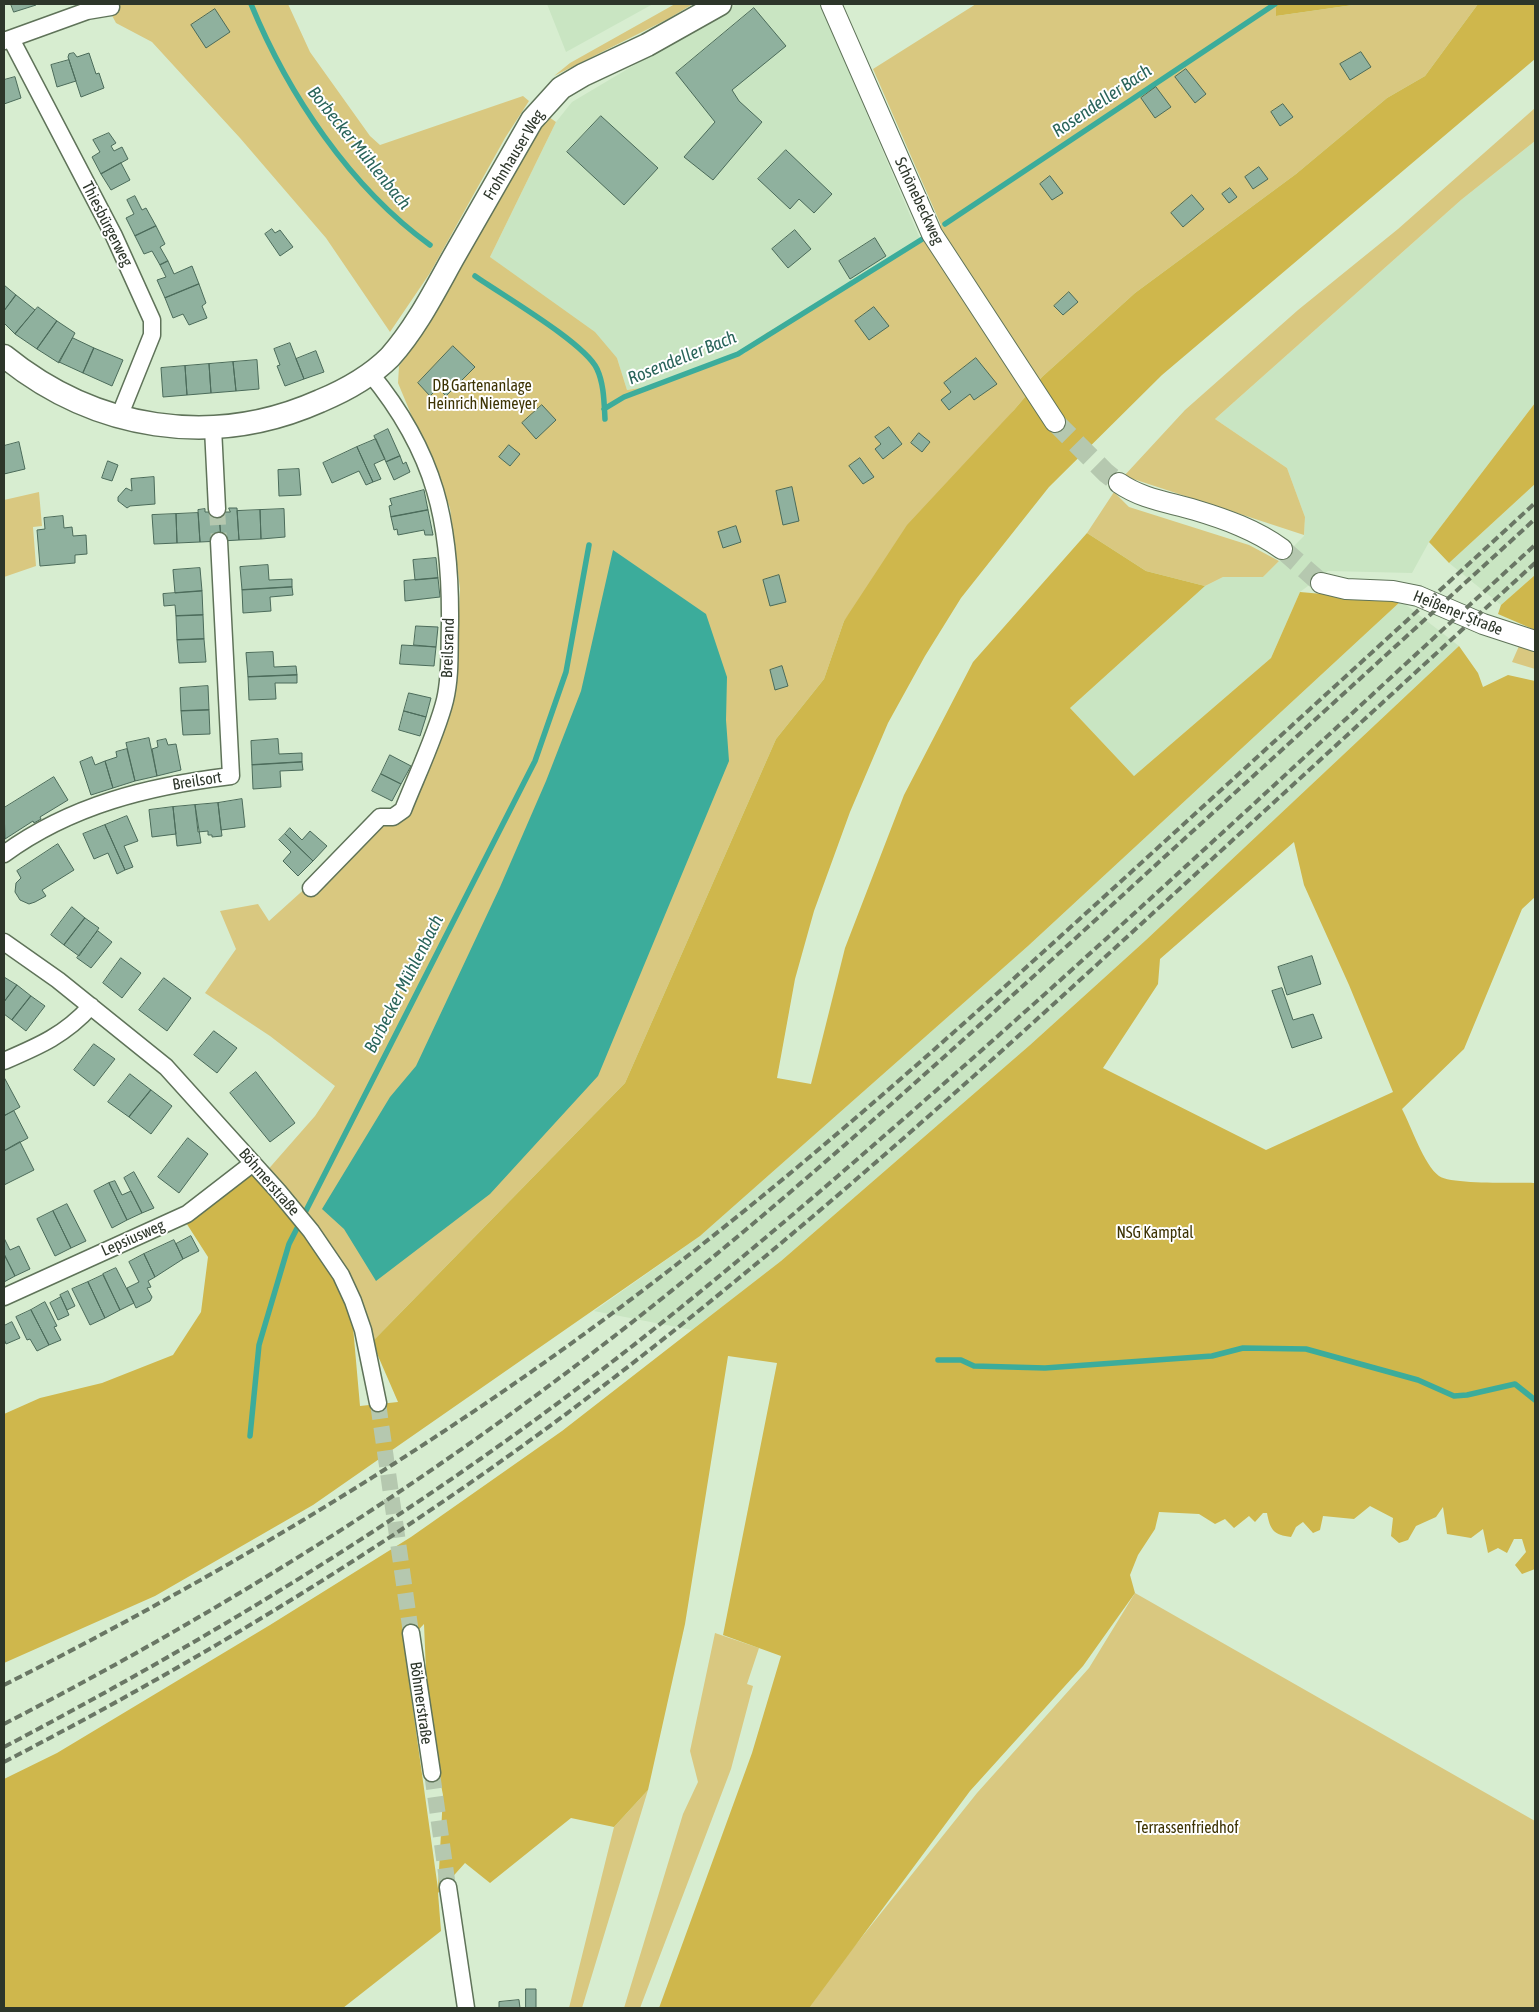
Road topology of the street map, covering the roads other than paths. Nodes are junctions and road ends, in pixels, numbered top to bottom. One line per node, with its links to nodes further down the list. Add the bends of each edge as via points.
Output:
1 (720, 4): 6 (main road, Frohnhauser Weg, via 647,45 583,74 549,100 532,120 418,320 389,357)
2 (831, 4): 8 (street, Schönebeckweg, via 932,234)
3 (111, 7): 4 (street, via 87,11)
4 (7, 40): 7 (street, Thiesbürgerweg, via 114,236 152,320 152,335)
5 (4, 356): 7 (main road, Frohnhauser Weg, via 26,374 58,392)
6 (370, 373): 9 (main road, Frohnhauser Weg, via 332,396 295,412 254,423); 17 (street, Breilsrand, via 396,404 424,459 439,498 448,543 449,672 445,701 403,810 393,817 380,818)
7 (120, 417): 9 (main road, Frohnhauser Weg, via 154,424)
8 (1055, 422)
9 (213, 428): 11 (street)
10 (1119, 483): 13 (street, via 1144,496 1196,510 1250,530)
11 (217, 509)
12 (219, 541): 16 (street, Breilsort, via 231,776 113,799 51,825)
13 (1282, 549)
14 (1321, 583): 15 (street, Heißener Straße, via 1346,589 1393,591 1418,596 1483,624)
15 (1535, 641)
16 (4, 854)
17 (311, 888)
18 (4, 942): 19 (street, Böhmerstraße)
19 (91, 1006): 20 (street, via 51,1040); 21 (street, Böhmerstraße, via 166,1067)
20 (4, 1060)
21 (253, 1163): 22 (street, Lepsiusweg, via 187,1214); 23 (street, Böhmerstraße, via 286,1199 341,1274 363,1330)
22 (4, 1297)
23 (378, 1403)
24 (411, 1633): 25 (street, Böhmerstraße)
25 (432, 1773)
26 (448, 1887): 27 (street)
27 (466, 2008)

